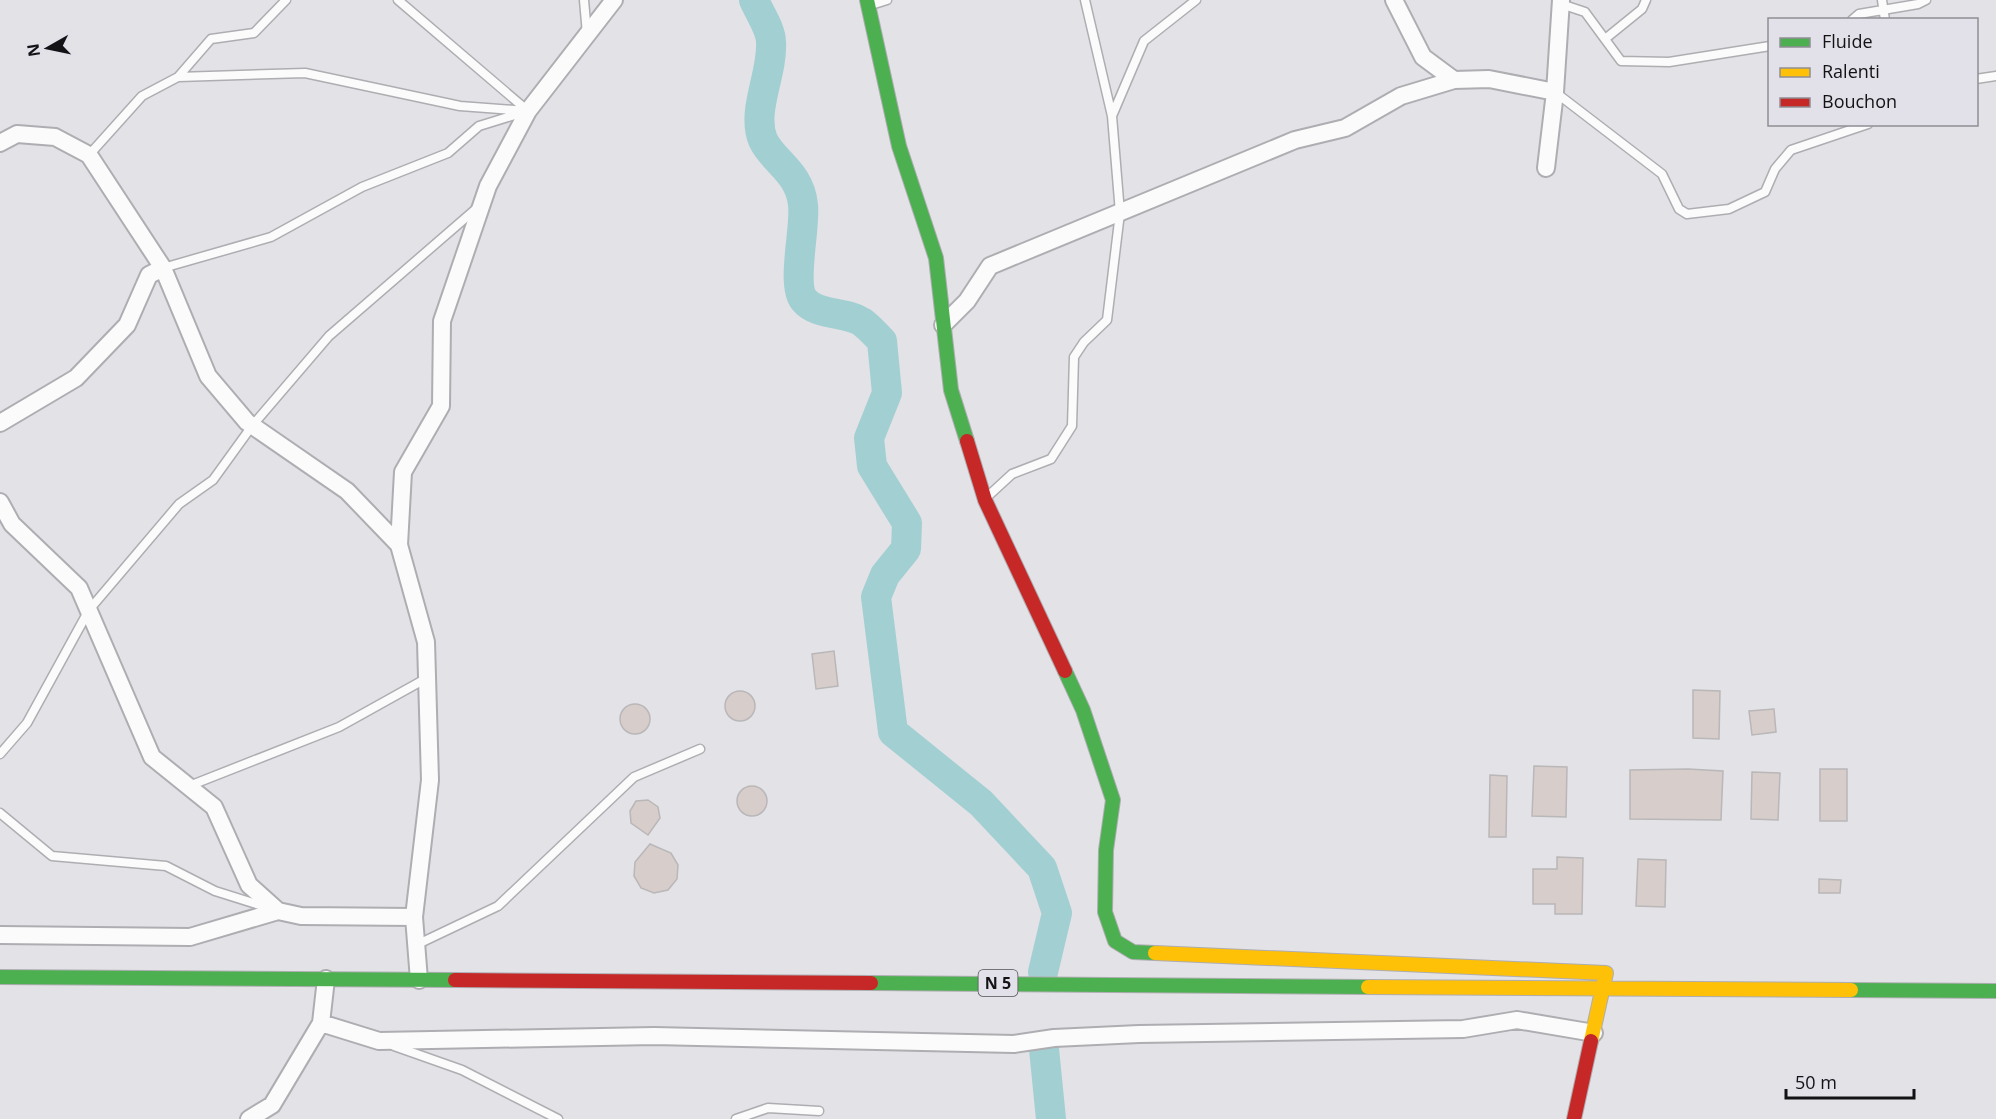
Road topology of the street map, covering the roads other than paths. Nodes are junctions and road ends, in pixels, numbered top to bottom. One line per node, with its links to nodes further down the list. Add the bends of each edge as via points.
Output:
1 (286, 0): 21 (lane, via 254,33 211,39)
2 (398, 0): 25 (lane)
3 (584, 0): 17 (lane)
4 (614, 0): 17 (street)
5 (888, 0): 13 (lane)
6 (1085, 0): 26 (lane)
7 (1197, 0): 26 (lane, via 1144,42)
8 (1394, 0): 23 (street, via 1423,57)
9 (1646, 0): 18 (lane, via 1642,9)
10 (1882, 0): 14 (lane)
11 (1926, 0): 14 (lane)
12 (1561, 2): 18 (lane, via 1585,12); 24 (street)
13 (867, 3): 34 (main road, via 899,146 936,258)
14 (1883, 10): 15 (lane); 16 (lane)
15 (1854, 18)
16 (1885, 18)
17 (587, 34): 25 (street)
18 (1605, 39): 19 (lane, via 1622,61 1669,63)
19 (1768, 46)
20 (1996, 76): 22 (lane)
21 (178, 77): 25 (lane, via 305,73 460,106); 29 (lane, via 142,96)
22 (1978, 79)
23 (1454, 80): 24 (street, via 1489,79); 32 (street, via 1401,96 1345,128 1295,140)
24 (1555, 92): 27 (lane, via 1662,174 1678,209 1687,214 1729,209 1765,192 1775,169 1791,150); 30 (street)
25 (528, 111): 31 (street); 33 (lane, via 479,126 448,153 362,187 271,237)
26 (1112, 116): 32 (lane)
27 (1862, 126)
28 (0, 143): 29 (street, via 17,134 55,137)
29 (89, 155): 33 (street)
30 (1546, 168)
31 (482, 204): 36 (lane, via 329,336); 39 (street, via 442,321 441,406 404,472)
32 (1120, 213): 34 (street, via 990,266 967,301); 37 (lane, via 1107,320 1074,357 1072,426 1051,459 1012,474)
33 (163, 268): 35 (street, via 149,275 127,325 76,378); 36 (street, via 208,376)
34 (943, 325): 37 (main road, via 951,390)
35 (0, 423)
36 (252, 426): 39 (street, via 347,491); 40 (lane, via 213,480 179,504)
37 (985, 500): 53 (main road, via 1083,710 1113,800 1106,850 1105,912 1115,941 1133,952 1606,973)
38 (0, 502): 40 (street, via 12,524 79,588)
39 (399, 545): 41 (street, via 426,642)
40 (89, 610): 43 (lane, via 27,723); 44 (street, via 152,757)
41 (427, 678): 44 (lane, via 339,727); 47 (street, via 430,780)
42 (700, 749): 49 (lane, via 634,777 498,906)
43 (0, 754)
44 (189, 786): 46 (street, via 214,807 249,885)
45 (0, 813): 46 (lane, via 52,856 166,866 214,891)
46 (278, 911): 47 (street, via 301,916); 48 (street, via 190,937)
47 (414, 917): 49 (street)
48 (0, 935)
49 (416, 945): 52 (street)
50 (0, 977): 51 (main road, N 5)
51 (326, 979): 52 (main road, N 5); 55 (street)
52 (419, 980): 53 (main road, N 5)
53 (1603, 987): 54 (main road, N 5); 56 (main road)
54 (1996, 991)
55 (321, 1023): 57 (street); 59 (street, via 272,1106)
56 (1594, 1033): 57 (street, via 1517,1020 1463,1029 1139,1034 1014,1044 654,1036); 62 (main road)
57 (379, 1041): 60 (lane, via 462,1070)
58 (819, 1111): 61 (lane, via 768,1108)
59 (251, 1118)
60 (558, 1119)
61 (736, 1119)
62 (1575, 1119)

